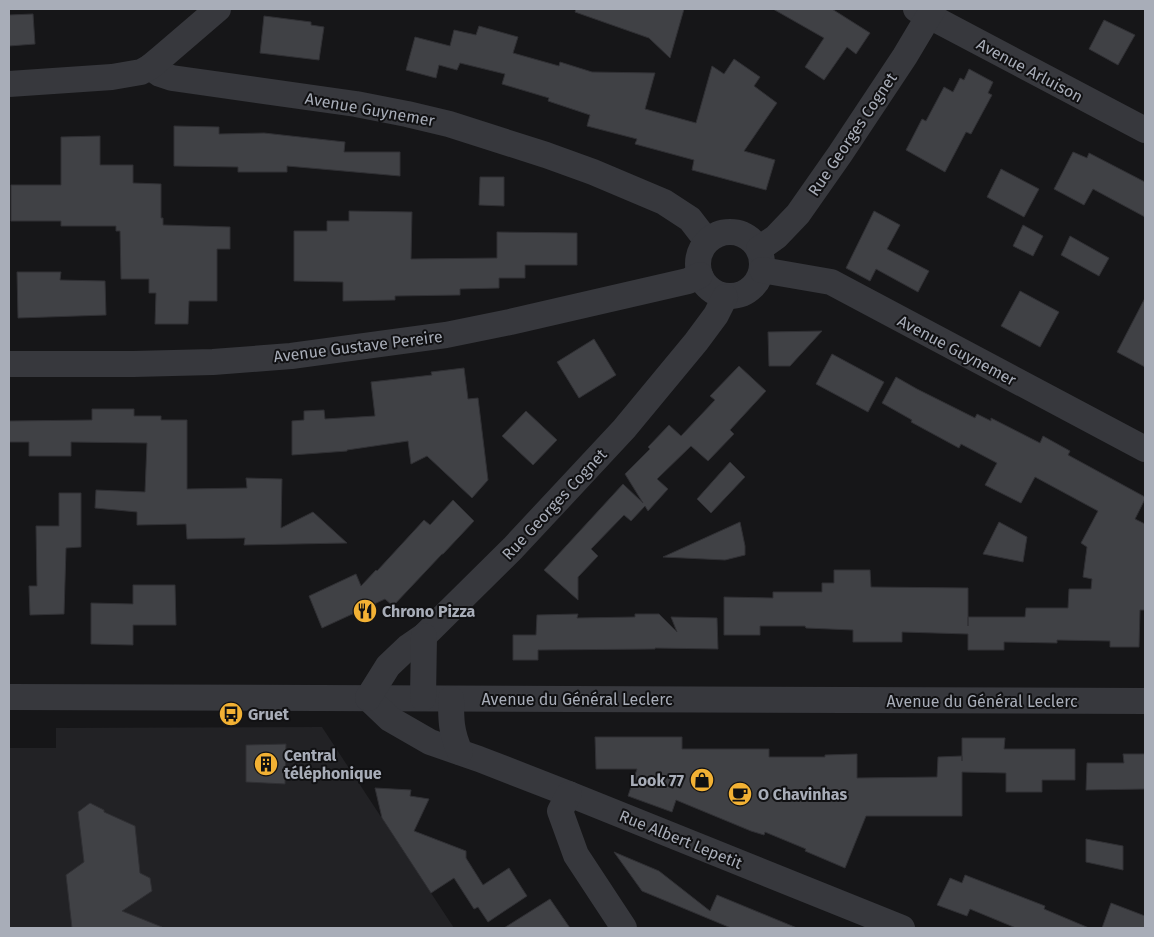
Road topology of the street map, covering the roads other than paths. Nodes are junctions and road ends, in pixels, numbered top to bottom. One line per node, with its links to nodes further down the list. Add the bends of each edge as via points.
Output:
1 (218, 9): 3 (street)
2 (926, 11): 5 (street, Avenue Arluison); 7 (street, Rue Georges Cognet, via 905,56 840,154 798,214)
3 (150, 67): 4 (street, via 130,75); 6 (street, Avenue Guynemer, via 172,78 356,104 449,124 577,166 664,202 690,219)
4 (9, 84)
5 (1145, 130)
6 (708, 241): 7 (street, via 725,232 745,235 753,241); 8 (street, via 698,257)
7 (760, 260): 9 (street, via 759,280 753,288 735,297); 11 (street, Avenue Guynemer, via 830,282)
8 (700, 275): 9 (street, via 709,290); 10 (street, Avenue Gustave Pereire, via 688,281 446,335 291,356 213,362)
9 (725, 296): 12 (street, Rue Georges Cognet, via 716,315 696,342 624,429 513,548)
10 (9, 364)
11 (1145, 449)
12 (424, 636): 14 (street, Rue Georges Cognet, via 388,666); 15 (street)
13 (9, 697): 14 (street, Avenue du Général Leclerc)
14 (368, 698): 15 (street, Avenue du Général Leclerc); 18 (street, Rue Albert Lepetit, via 390,719 419,737)
15 (423, 698): 16 (street, Avenue du Général Leclerc)
16 (451, 699): 17 (street, Avenue du Général Leclerc); 18 (street, via 453,738)
17 (1145, 701)
18 (460, 752): 19 (street, Rue Albert Lepetit)
19 (569, 794): 20 (street, via 560,811 576,855); 21 (street, Rue Albert Lepetit)
20 (624, 928)
21 (902, 928)

